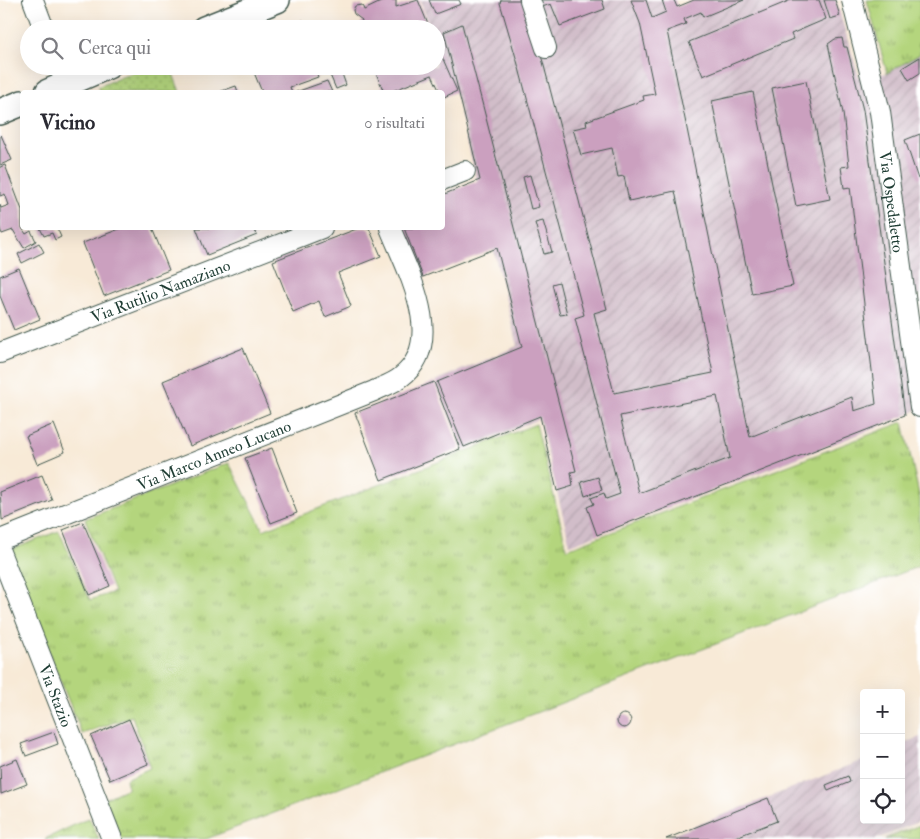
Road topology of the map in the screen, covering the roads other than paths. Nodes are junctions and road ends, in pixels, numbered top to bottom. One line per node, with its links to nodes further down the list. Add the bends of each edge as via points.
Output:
1 (33, 0): 5 (street)
2 (277, 0): 6 (street)
3 (530, 0): 7 (street)
4 (852, 0): 17 (street, Via Ospedaletto, via 880,112)
5 (41, 20)
6 (227, 20)
7 (546, 48)
8 (78, 75): 9 (street)
9 (58, 81)
10 (20, 104): 11 (street)
11 (0, 112)
12 (465, 172): 13 (street)
13 (445, 179)
14 (317, 230): 16 (street, Via Rutilio Namaziano)
15 (391, 230): 18 (street, Via Marco Anneo Lucano, via 420,300 423,330 418,358 402,377)
16 (0, 353)
17 (919, 395)
18 (0, 540)
19 (0, 552): 20 (street, Via Stazio)
20 (112, 839)

